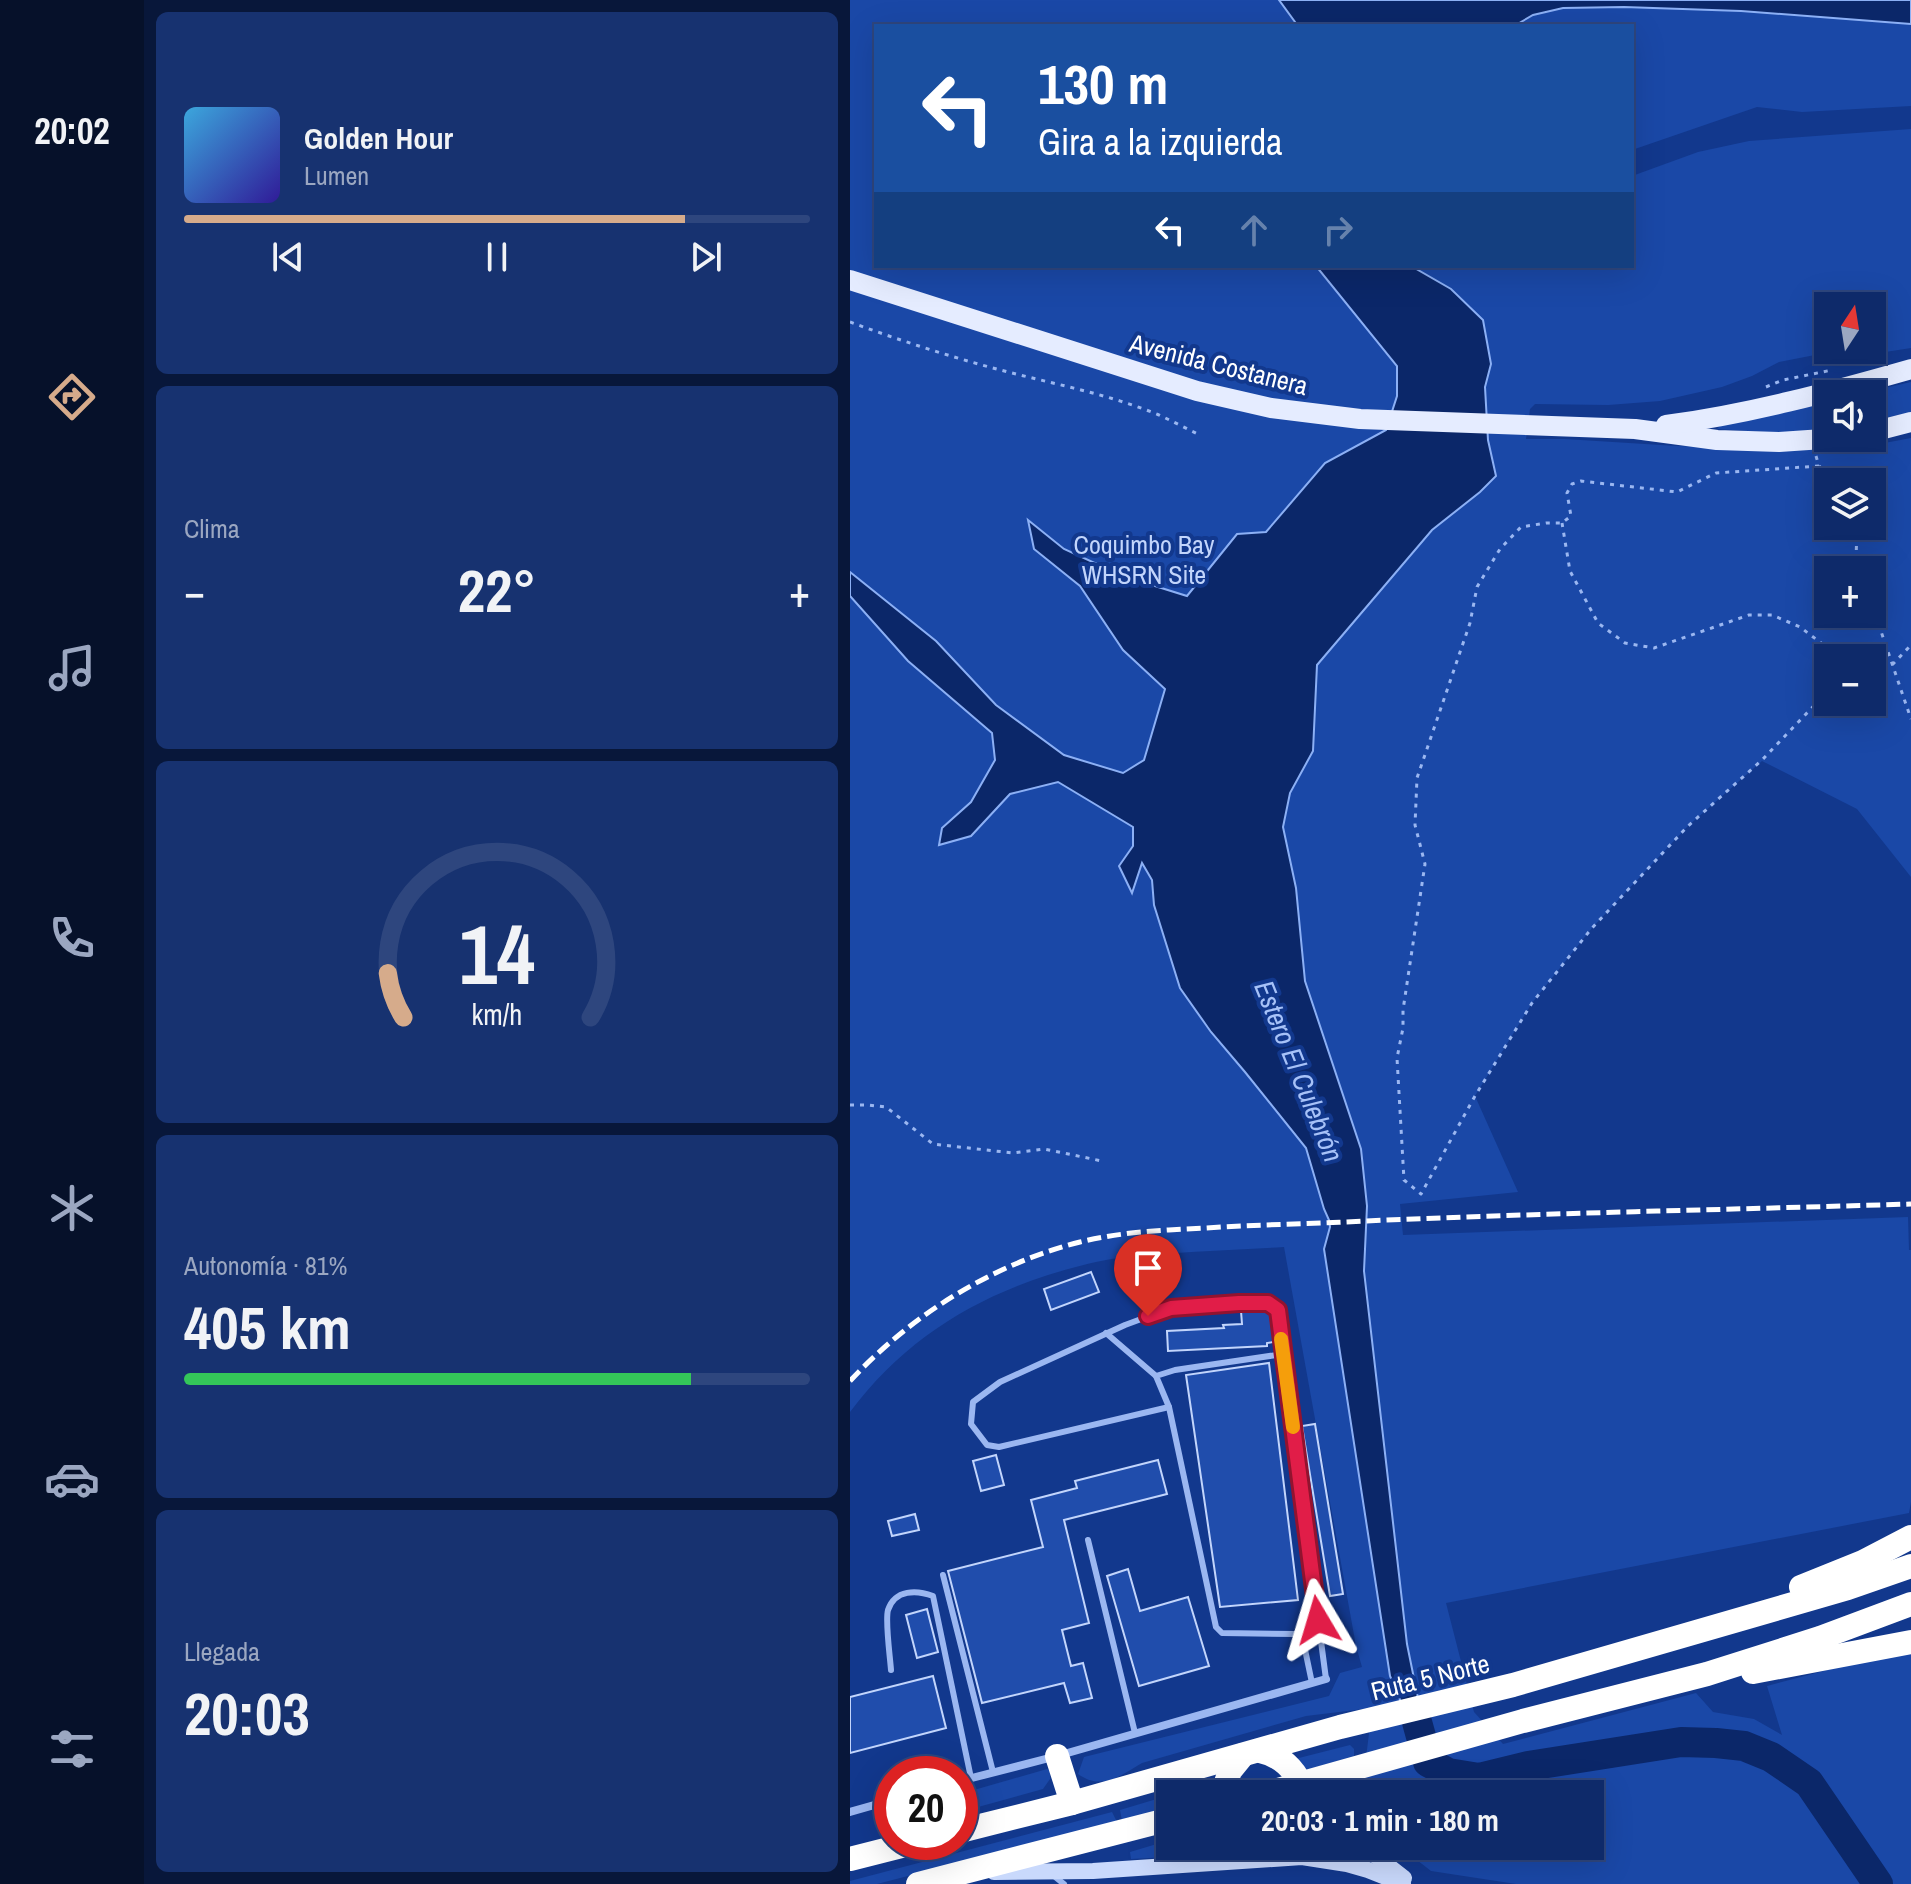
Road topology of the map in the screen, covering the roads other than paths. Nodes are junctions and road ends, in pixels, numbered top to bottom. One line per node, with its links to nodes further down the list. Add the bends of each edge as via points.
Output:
1 (850, 280): 7 (main road, Avenida Costanera, via 1241,402 1386,421)
2 (1911, 369): 3 (main road, Avenida Costanera)
3 (1878, 380)
4 (1814, 397): 7 (main road, Avenida Costanera)
5 (1911, 422): 6 (main road)
6 (1886, 428)
7 (1635, 429): 8 (main road, Avenida Costanera, via 1717,440)
8 (1814, 441)
9 (1106, 1333): 10 (lane, via 1171,1308 1268,1303 1278,1310); 11 (lane); 12 (lane, via 1000,1382 973,1402 971,1424 987,1445 999,1447)
10 (1283, 1354): 11 (lane); 21 (lane)
11 (1156, 1376): 12 (lane)
12 (1169, 1407): 22 (lane, via 1216,1627 1222,1633 1295,1634 1303,1640)
13 (1911, 1537): 18 (highway)
14 (1088, 1540): 24 (lane)
15 (1911, 1566): 18 (highway, Ruta 5 Norte)
16 (943, 1575): 28 (lane)
17 (1911, 1604): 23 (highway, via 1753,1660)
18 (1715, 1627): 25 (highway, Ruta 5 Norte)
19 (1911, 1642): 23 (highway)
20 (891, 1670): 26 (lane, via 888,1611 894,1600 918,1591 933,1596)
21 (1326, 1679): 22 (street)
22 (1312, 1683): 24 (street)
23 (1628, 1695): 32 (highway, via 1355,1767)
24 (1135, 1733): 27 (street)
25 (1252, 1753): 30 (highway); 31 (highway, via 1284,1761); 33 (highway, Ruta 5 Norte)
26 (966, 1756)
27 (1057, 1756): 28 (street); 33 (highway)
28 (993, 1772): 29 (street)
29 (978, 1776)
30 (1227, 1780)
31 (1299, 1780)
32 (1325, 1780)
33 (1072, 1803): 37 (highway, Ruta 5 Norte)
34 (874, 1805): 35 (street)
35 (850, 1812)
36 (1156, 1823): 44 (highway)
37 (978, 1826)
38 (874, 1853): 39 (highway)
39 (850, 1859)
40 (1265, 1860): 43 (main road, via 1087,1875)
41 (1334, 1860): 48 (main road)
42 (1381, 1860): 49 (main road)
43 (1048, 1871): 45 (main road); 47 (lane)
44 (964, 1872): 45 (main road); 46 (highway)
45 (1012, 1878)
46 (918, 1884)
47 (1064, 1884)
48 (1403, 1884)
49 (1411, 1884)

